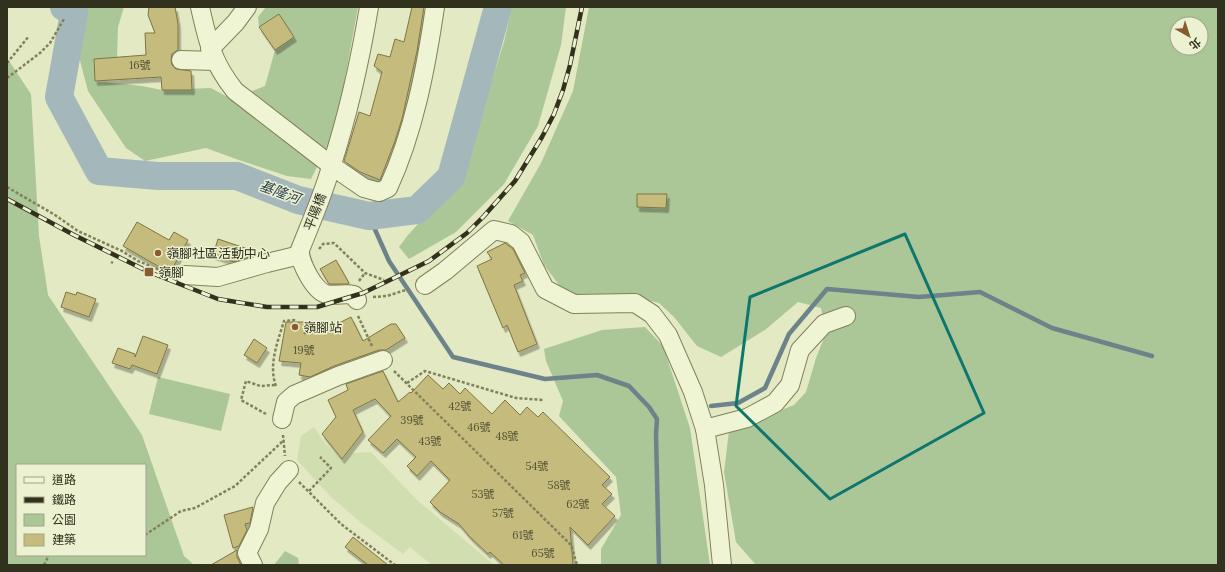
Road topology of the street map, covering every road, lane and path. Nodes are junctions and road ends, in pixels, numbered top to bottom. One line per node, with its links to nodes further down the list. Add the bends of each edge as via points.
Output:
1 (189, 7): 8 (street)
2 (200, 7): 8 (street)
3 (247, 7): 8 (street)
4 (369, 7): 12 (street, 平陽橋, via 347,110)
5 (436, 7): 12 (street, via 417,104 400,161 388,188 379,192 364,188)
6 (64, 19): 11 (path, via 50,43)
7 (29, 36): 10 (path)
8 (211, 49): 9 (street); 12 (street, via 223,76 235,91)
9 (181, 60)
10 (7, 62)
11 (7, 78)
12 (330, 170): 15 (street, 平陽橋)
13 (7, 187): 16 (path, via 78,231 169,274)
14 (323, 244): 17 (path, via 334,243 364,273)
15 (300, 252): 16 (street, via 218,277); 20 (street, via 312,282 324,294 354,295)
16 (185, 275)
17 (384, 280)
18 (424, 285): 19 (path); 29 (street, via 494,230 511,234 521,242 545,289 574,304 635,303 652,314 668,336 693,392)
19 (386, 296)
20 (356, 300): 23 (path, via 358,316 372,347)
21 (846, 316): 29 (street, via 824,324 800,350 790,385 775,403 747,418)
22 (294, 319): 25 (path, via 284,321 275,351)
23 (383, 360): 24 (path); 26 (street)
24 (407, 383): 27 (path, via 425,371 516,398); 39 (path, via 571,545)
25 (275, 385): 26 (path); 28 (path, via 260,386 246,381 241,400 270,416)
26 (294, 395): 28 (street, via 286,402)
27 (543, 400)
28 (282, 419): 30 (path)
29 (705, 429): 40 (street)
30 (284, 440): 32 (path, via 285,465); 34 (path, via 235,486 195,508 181,511)
31 (320, 458): 33 (path, via 331,468)
32 (289, 470): 33 (path); 37 (street, via 265,503 258,529 247,553)
33 (309, 491): 38 (path, via 341,524)
34 (146, 534)
35 (48, 556): 36 (path)
36 (44, 565)
37 (253, 565)
38 (395, 565)
39 (577, 565)
40 (722, 565)

